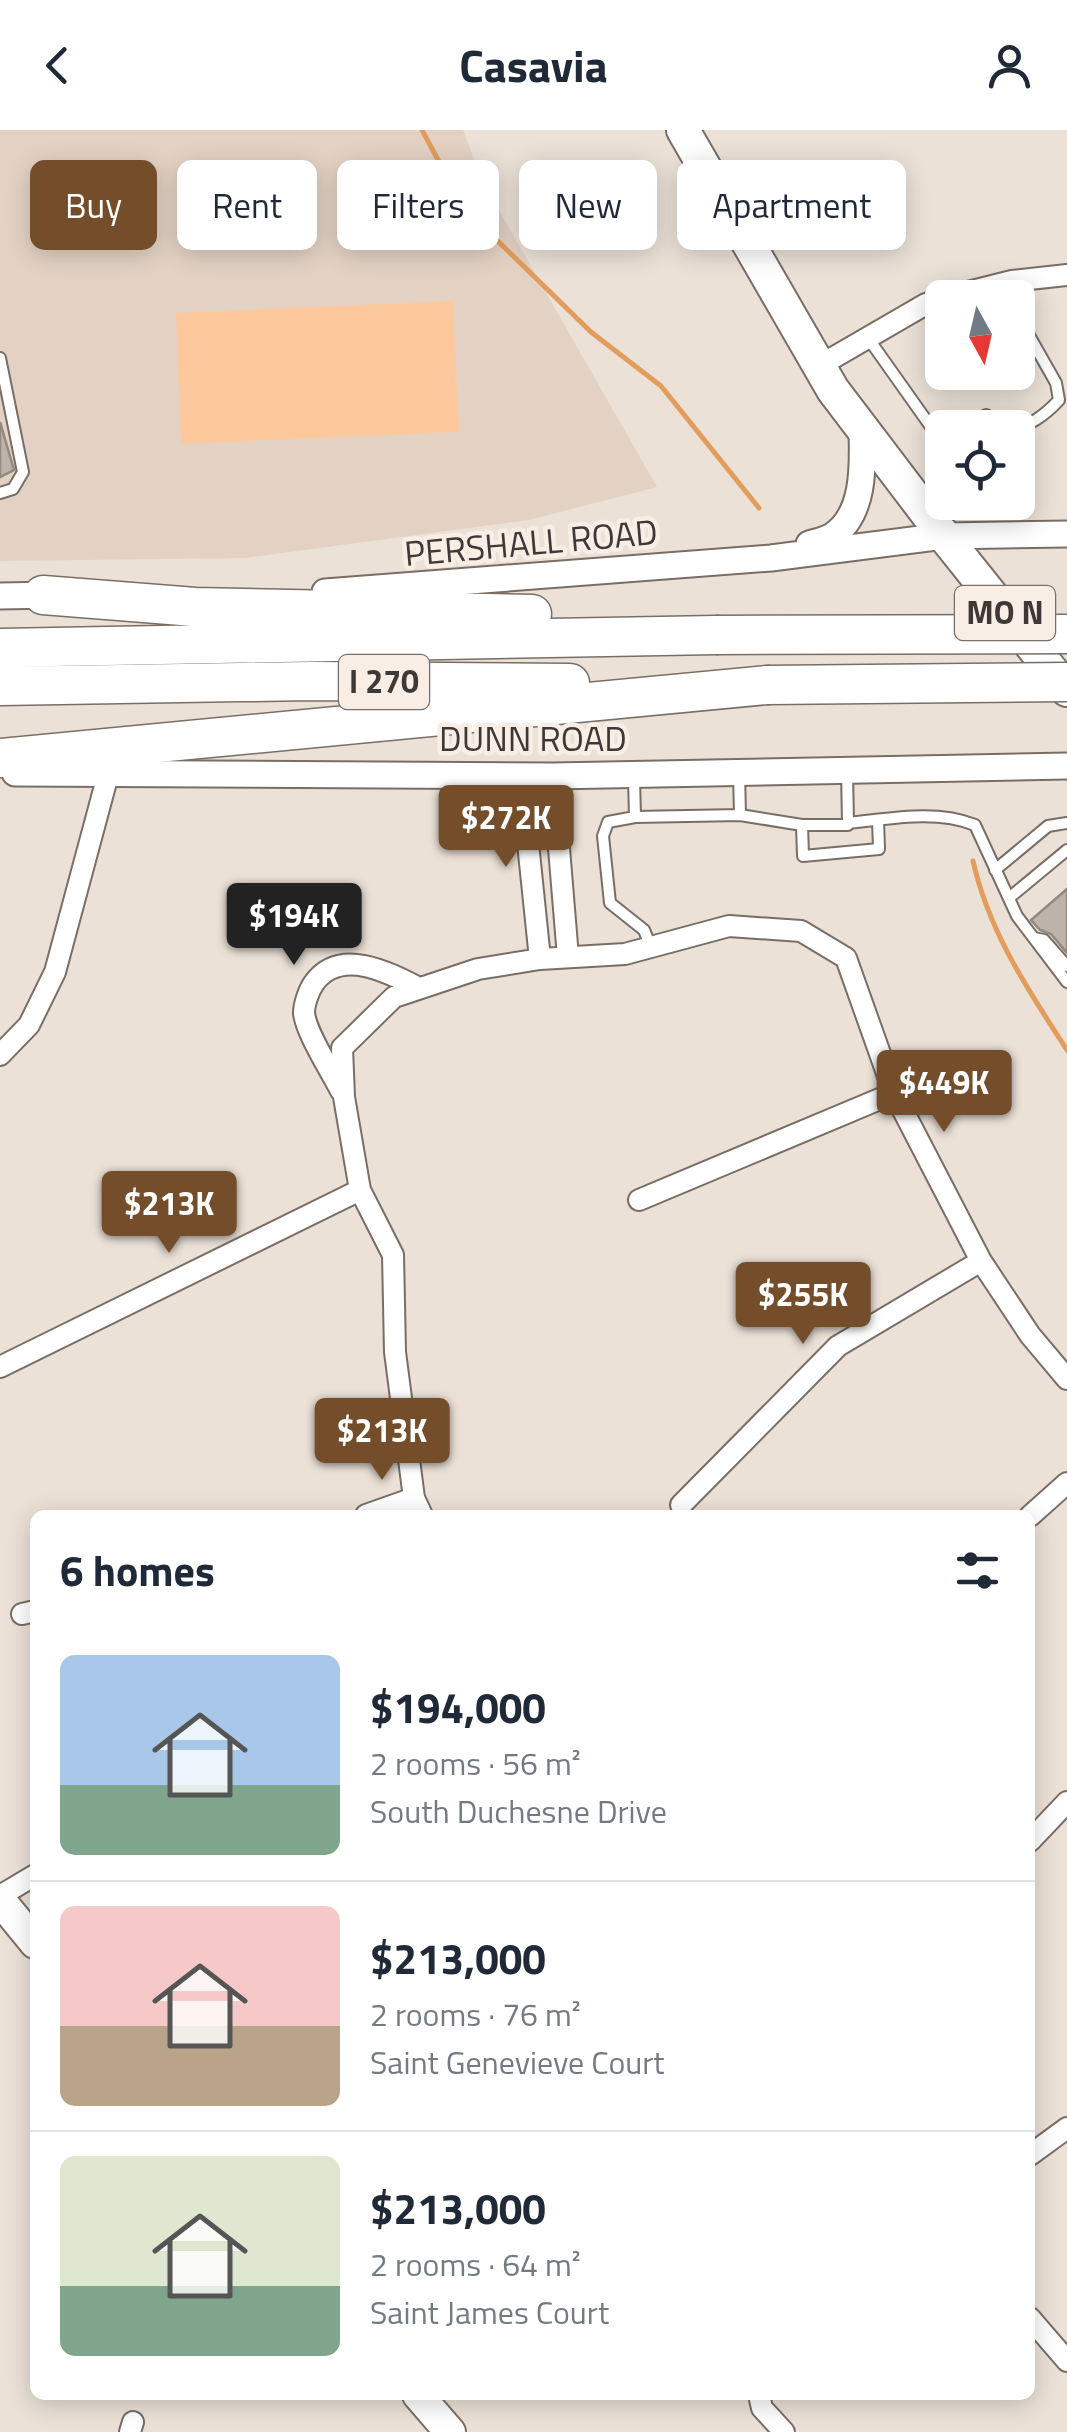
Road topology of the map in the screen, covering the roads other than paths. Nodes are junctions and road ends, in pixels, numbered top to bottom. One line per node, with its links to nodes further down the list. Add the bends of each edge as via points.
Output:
1 (683, 130): 8 (main road, MO N)
2 (1067, 275): 3 (street)
3 (1035, 283)
4 (925, 308): 5 (street)
5 (868, 338): 8 (street); 9 (lane)
6 (1035, 346): 10 (lane, via 1059,400)
7 (0, 358): 12 (lane, via 23,472 13,489)
8 (819, 366): 11 (main road, MO N)
9 (925, 414)
10 (1035, 419)
11 (862, 431): 14 (main road, MO N); 15 (street, via 863,474 854,508 833,536)
12 (0, 493)
13 (1067, 534): 14 (street, PERSHALL ROAD)
14 (944, 536): 15 (street, PERSHALL ROAD); 24 (main road, MO N)
15 (771, 558): 16 (street, PERSHALL ROAD, via 367,592)
16 (43, 595): 17 (street, PERSHALL ROAD); 19 (highway, via 195,607 668,616)
17 (0, 596)
18 (1067, 634): 19 (highway, I 270, bridge)
19 (716, 635): 20 (highway, I 270)
20 (0, 648)
21 (1067, 682): 22 (highway, I 270, bridge)
22 (768, 685): 23 (highway, I 270); 25 (highway)
23 (0, 686)
24 (1067, 690)
25 (0, 758)
26 (1067, 766): 27 (street, DUNN ROAD)
27 (847, 770): 29 (street, DUNN ROAD); 39 (lane)
28 (109, 772): 30 (street, DUNN ROAD); 31 (street, DUNN ROAD); 50 (street, via 55,972 29,1025)
29 (739, 772): 33 (street, DUNN ROAD); 34 (lane)
30 (0, 773)
31 (521, 776): 32 (street, DUNN ROAD); 46 (street)
32 (553, 776): 33 (street, DUNN ROAD); 45 (street)
33 (634, 776): 35 (lane)
34 (740, 815): 35 (lane); 38 (lane)
35 (635, 816): 44 (lane, via 608,822 603,836 610,903 644,930)
36 (878, 820): 38 (lane, via 879,850 804,856); 39 (lane); 41 (lane, via 940,816 975,824)
37 (1067, 824): 41 (lane, via 1048,826)
38 (802, 825): 39 (lane)
39 (848, 826)
40 (1067, 850): 42 (lane)
41 (995, 870): 42 (lane)
42 (1008, 898): 43 (lane)
43 (1033, 938): 47 (lane, via 1044,940); 48 (lane)
44 (651, 947): 45 (street); 51 (street, via 730,926 801,931 846,958)
45 (568, 957): 46 (street)
46 (540, 959): 49 (street)
47 (1067, 966)
48 (1067, 982)
49 (419, 988): 52 (street, via 394,997 342,1048); 52 (street, via 384,970 348,964 325,970 310,988 304,1012)
50 (0, 1056)
51 (894, 1094): 54 (street); 55 (street)
52 (344, 1097): 53 (street)
53 (360, 1190): 56 (street); 60 (street, via 393,1255 395,1352)
54 (639, 1200)
55 (981, 1261): 57 (street); 59 (street, via 838,1346)
56 (0, 1367)
57 (1067, 1379)
58 (1063, 1492): 61 (street)
59 (682, 1505)
60 (418, 1506)
61 (1035, 1512)
62 (1067, 1802): 63 (street)
63 (1035, 1837)
64 (30, 1878): 65 (street)
65 (0, 1898): 66 (main road)
66 (30, 1937)
67 (1067, 2128): 68 (street)
68 (1035, 2151)
69 (1035, 2324): 70 (street)
70 (1067, 2361)
71 (422, 2400): 73 (main road)
72 (758, 2400): 74 (street)
73 (450, 2432)
74 (784, 2432)

